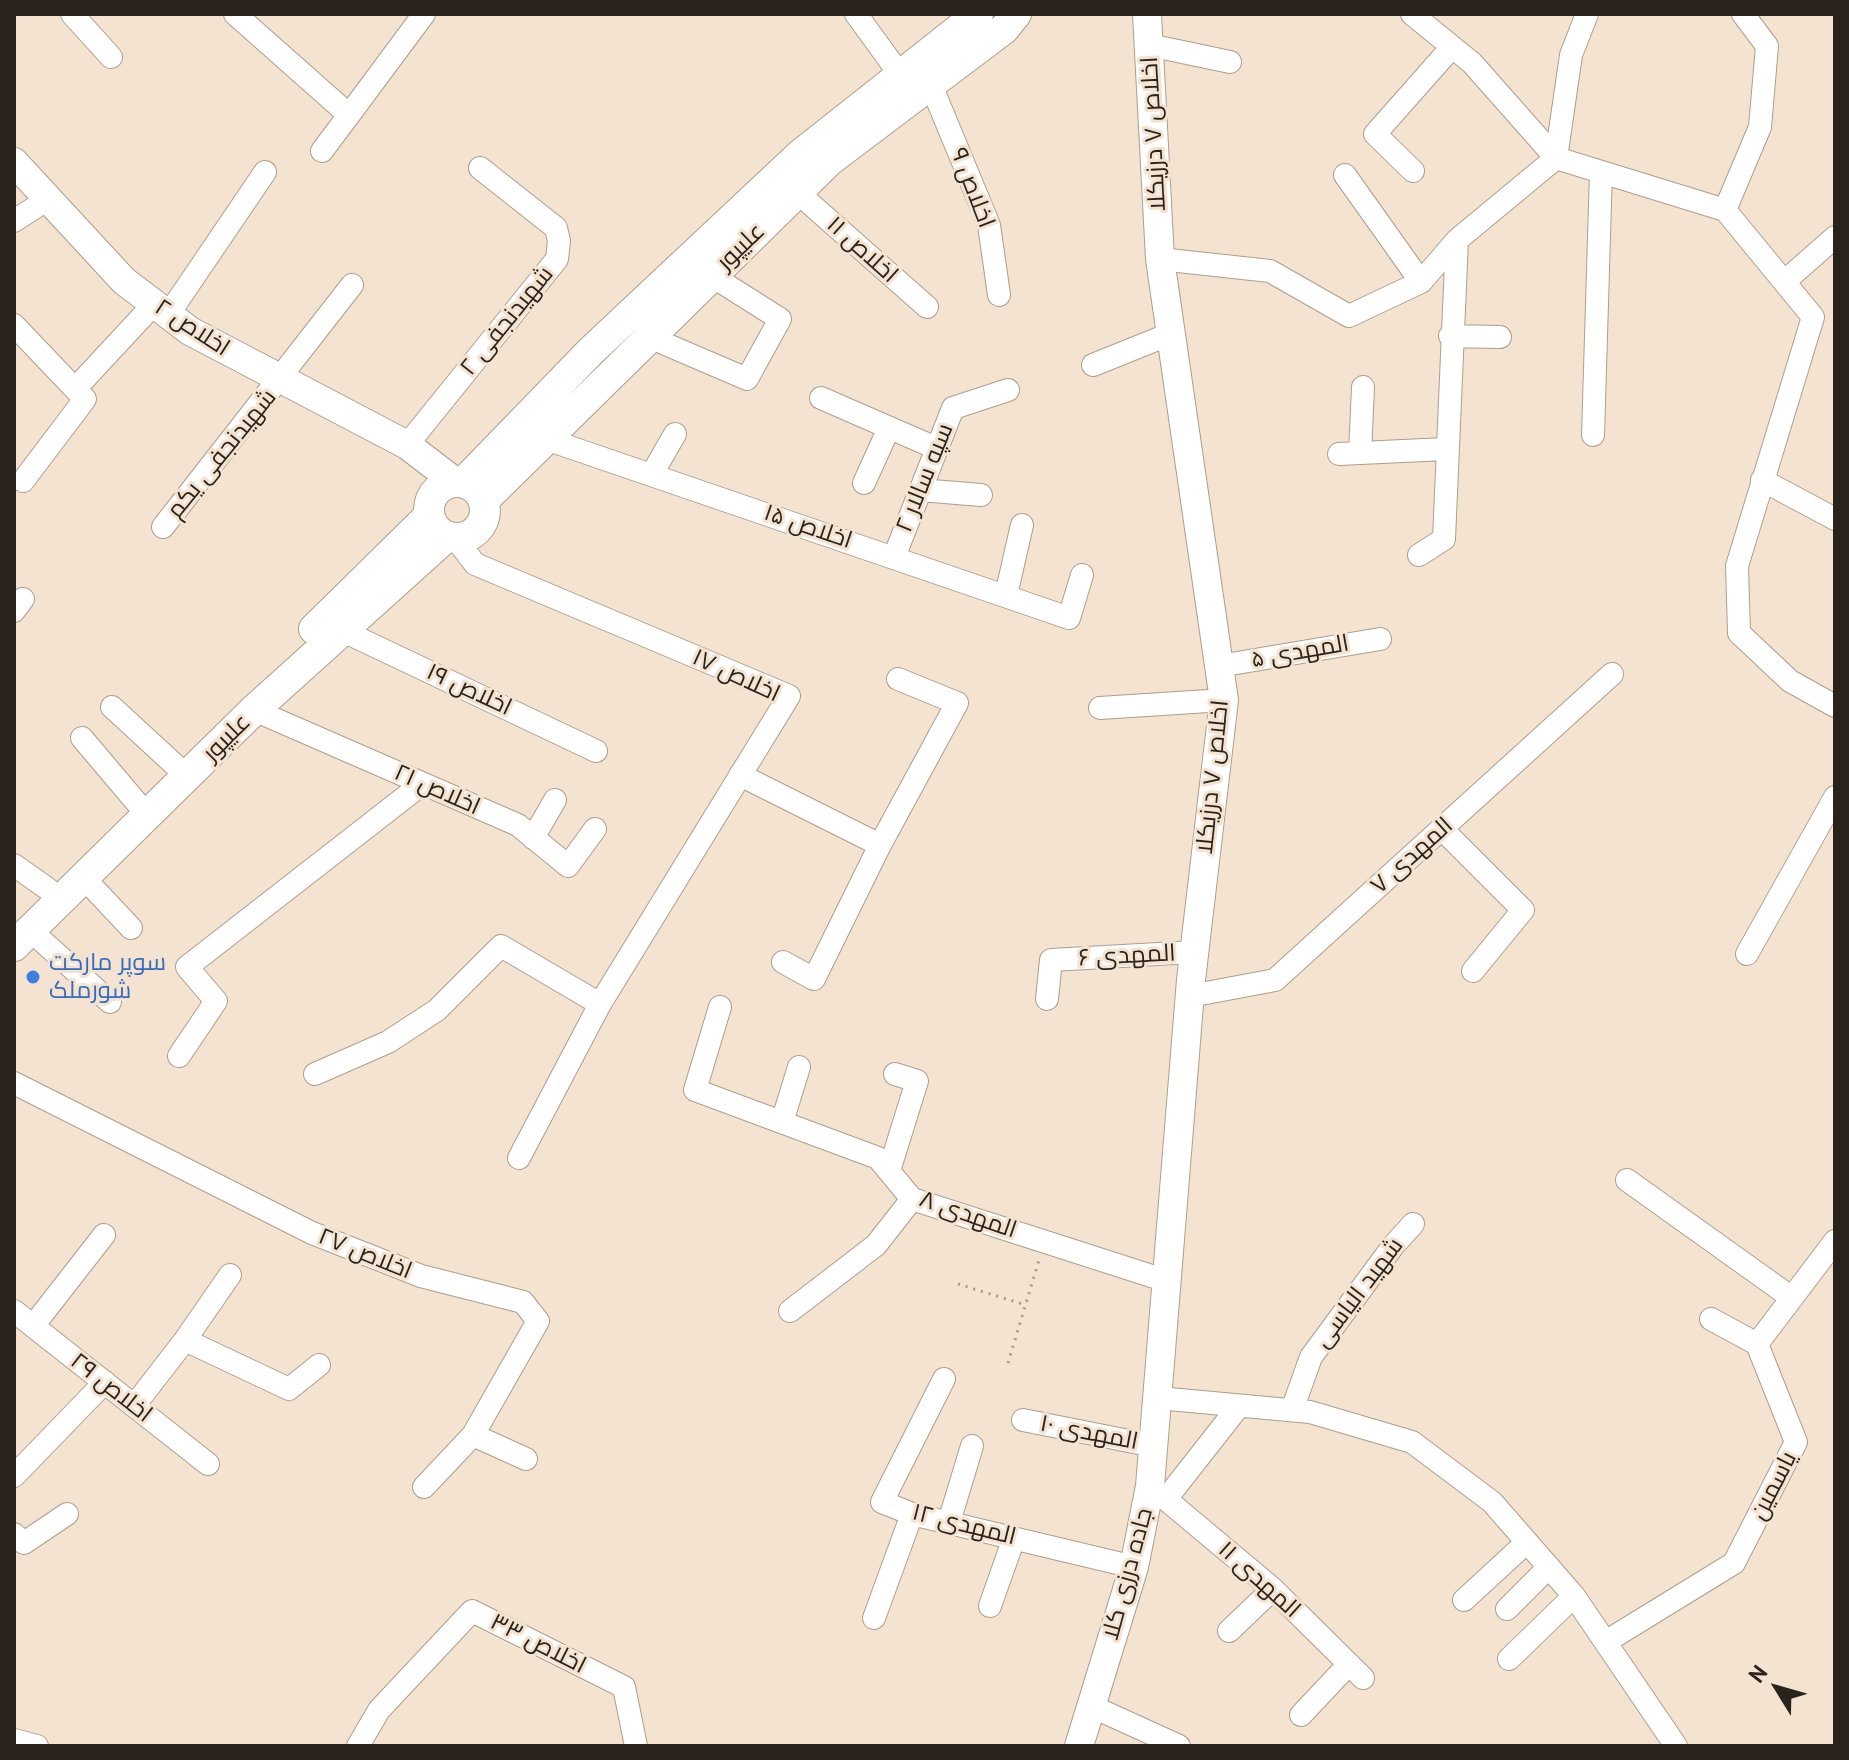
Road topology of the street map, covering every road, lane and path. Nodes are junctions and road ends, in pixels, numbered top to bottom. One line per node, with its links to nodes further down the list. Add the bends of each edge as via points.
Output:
1 (72, 14): 13 (street)
2 (424, 14): 17 (street)
3 (856, 14): 15 (street)
4 (978, 14): 15 (main road, علیپور)
5 (1016, 14): 16 (main road, علیپور)
6 (1147, 14): 11 (street, اخلاص ۷ درزیکلا)
7 (1412, 14): 12 (street)
8 (1587, 14): 19 (street, via 1571,55)
9 (1743, 14): 28 (street, via 1767,46 1760,127)
10 (245, 18): 17 (street)
11 (1149, 45): 14 (street); 32 (street, اخلاص ۷ درزیکلا)
12 (1452, 47): 19 (street); 22 (street, via 1375,134)
13 (111, 57)
14 (1230, 62)
15 (901, 76): 64 (main road, علیپور, via 801,154 591,351)
16 (931, 85): 26 (main road, علیپور, via 829,161); 37 (street, اخلاص ۹, via 989,225)
17 (349, 115): 18 (street)
18 (322, 151)
19 (1556, 158): 24 (street); 31 (street)
20 (14, 162): 27 (street, اخلاص ۲)
21 (480, 168): 55 (street, شهیدنجفی ۲, via 556,228 557,259)
22 (1413, 171)
23 (265, 172): 39 (street)
24 (1601, 172): 28 (street); 53 (street)
25 (1345, 175): 34 (street)
26 (797, 192): 33 (main road, علیپور); 38 (street, اخلاص ۱۱)
27 (48, 199): 29 (street); 39 (street, اخلاص ۲, via 124,281)
28 (1725, 210): 35 (street)
29 (14, 221)
30 (1835, 237): 35 (street)
31 (1457, 240): 34 (street); 42 (street)
32 (1160, 259): 34 (street, via 1270,271 1349,316); 41 (street, اخلاص ۷ درزیکلا)
33 (712, 276): 43 (main road, علیپور); 43 (street, via 780,319 747,379)
34 (1421, 282)
35 (1784, 282): 59 (street, via 1813,317)
36 (352, 285): 46 (street, شهیدنجفی یکم)
37 (999, 295)
38 (927, 307)
39 (161, 310): 46 (street, اخلاص ۲); 48 (street)
40 (15, 328): 48 (street)
41 (1170, 334): 45 (street); 74 (street, اخلاص ۷ درزیکلا)
42 (1450, 336): 44 (street); 57 (street)
43 (649, 337): 54 (main road, علیپور)
44 (1500, 337)
45 (1093, 365)
46 (281, 380): 55 (street, اخلاص ۲); 67 (street, شهیدنجفی یکم)
47 (1363, 387): 57 (street, via 1350,453)
48 (75, 389): 60 (street, via 85,399)
49 (1008, 390): 56 (street, سپه سالار ۲, via 953,408)
50 (821, 398): 51 (street)
51 (889, 428): 56 (street); 61 (street)
52 (675, 434): 58 (street)
53 (1593, 435)
54 (546, 439): 58 (street, اخلاص ۱۵); 64 (main road, علیپور)
55 (407, 445): 64 (street, اخلاص ۲)
56 (936, 448): 62 (street, سپه سالار ۲)
57 (1446, 449): 68 (street, via 1444,539)
58 (652, 474): 69 (street, اخلاص ۱۵)
59 (1762, 480): 65 (street); 78 (street, via 1737,566 1739,633 1790,681)
60 (23, 481)
61 (864, 483)
62 (920, 490): 63 (street); 69 (street, سپه سالار ۲)
63 (981, 495)
64 (453, 506): 72 (main road, علیپور); 84 (main road, علیپور); 85 (street, اخلاص ۱۷, via 475,564 789,696)
65 (1835, 519)
66 (1022, 525): 71 (street)
67 (163, 527)
68 (1419, 555)
69 (894, 557): 71 (street, اخلاص ۱۵)
70 (1082, 575): 71 (street, اخلاص ۱۵, via 1069,618)
71 (1006, 595)
72 (341, 630): 81 (main road, علیپور); 83 (street, اخلاص ۱۹)
73 (1380, 639): 74 (street, المهدی ۵)
74 (1219, 666): 77 (street, اخلاص ۷ درزیکلا)
75 (1612, 674): 91 (street, المهدی ۷)
76 (898, 679): 93 (street, via 957,703)
77 (1224, 700): 80 (street); 98 (street, اخلاص ۷ درزیکلا)
78 (1835, 706)
79 (112, 707): 84 (street)
80 (1100, 708)
81 (254, 710): 86 (street, اخلاص ۲۱); 95 (main road, علیپور)
82 (82, 738): 89 (street)
83 (596, 751)
84 (176, 766): 89 (main road, علیپور)
85 (740, 775): 93 (street); 105 (street, اخلاص ۱۷)
86 (422, 784): 92 (street, اخلاص ۲۱, via 518,825); 107 (street, via 187,967 216,1001)
87 (1835, 797): 99 (street)
88 (555, 800): 92 (street)
89 (137, 803): 95 (main road, علیپور)
90 (595, 829): 92 (street, اخلاص ۲۱, via 568,866)
91 (1442, 829): 101 (street, via 1523,910); 102 (street, المهدی ۷, via 1275,980)
92 (533, 838)
93 (880, 845): 100 (street, via 814,979)
94 (14, 865): 95 (street)
95 (65, 888): 96 (street); 97 (main road, علیپور)
96 (131, 928)
97 (19, 933): 104 (street)
98 (1194, 952): 102 (street, اخلاص ۷ درزیکلا); 103 (street, المهدی ۶, via 1051,960)
99 (1747, 954)
100 (783, 962)
101 (1473, 971)
102 (1190, 996): 122 (street, اخلاص ۷ درزیکلا)
103 (1047, 999)
104 (110, 1002)
105 (600, 1004): 109 (street, via 501,946 437,1010 388,1042); 113 (street, اخلاص ۱۷)
106 (720, 1007): 112 (street, المهدی ۸, via 695,1090)
107 (179, 1056)
108 (799, 1067): 112 (street)
109 (315, 1074)
110 (895, 1074): 114 (street, via 917,1081)
111 (14, 1083): 141 (street, اخلاص ۲۷, via 312,1233 421,1276 523,1302 538,1321)
112 (782, 1122): 114 (street, المهدی ۸, via 878,1158)
113 (519, 1158)
114 (889, 1171): 116 (street, المهدی ۸)
115 (1627, 1180): 124 (street)
116 (912, 1199): 119 (street, المهدی ۸); 127 (street, via 876,1245)
117 (1413, 1224): 139 (street, شهید الیاسی, via 1311,1357)
118 (104, 1235): 129 (street)
119 (1044, 1241): 122 (street, المهدی ۸); 125 (path)
120 (1835, 1241): 124 (street)
121 (230, 1275): 130 (street)
122 (1167, 1281): 136 (street, اخلاص ۷ درزیکلا)
123 (958, 1284): 125 (path)
124 (1792, 1298): 131 (street)
125 (1026, 1305): 132 (path)
126 (14, 1311): 129 (street, اخلاص ۲۹)
127 (790, 1311)
128 (1711, 1319): 131 (street)
129 (33, 1326): 135 (street, اخلاص ۲۹)
130 (185, 1340): 133 (street, via 289,1389); 137 (street)
131 (1757, 1344): 164 (street, یاسمین, via 1796,1442 1734,1563)
132 (1008, 1363)
133 (319, 1365)
134 (944, 1379): 150 (street, المهدی ۱۲, via 882,1502)
135 (105, 1382): 137 (street, اخلاص ۲۹); 146 (street)
136 (1158, 1398): 138 (street); 143 (street, جاده درزی کلا)
137 (134, 1406): 145 (street, اخلاص ۲۹)
138 (1239, 1406): 139 (street); 148 (street)
139 (1292, 1410): 154 (street, via 1412,1442 1492,1502)
140 (1023, 1420): 143 (street, المهدی ۱۰)
141 (473, 1435): 144 (street); 147 (street, اخلاص ۲۷)
142 (972, 1446): 151 (street)
143 (1154, 1446): 148 (street, جاده درزی کلا)
144 (526, 1459)
145 (208, 1464)
146 (14, 1476)
147 (424, 1487)
148 (1158, 1493): 155 (street, جاده درزی کلا); 157 (street, المهدی ۱۱)
149 (67, 1514): 152 (street, via 24,1543)
150 (912, 1514): 151 (street, المهدی ۱۲); 162 (street)
151 (949, 1522): 153 (street, المهدی ۱۲)
152 (14, 1534)
153 (1014, 1538): 155 (street, المهدی ۱۲); 160 (street)
154 (1527, 1542): 156 (street); 159 (street)
155 (1134, 1567): 166 (street, جاده درزی کلا)
156 (1549, 1567): 158 (street); 161 (street)
157 (1273, 1589): 163 (street); 167 (street, المهدی ۱۱, via 1356,1671)
158 (1574, 1596): 164 (street); 165 (street)
159 (1464, 1600)
160 (990, 1606)
161 (1507, 1609)
162 (874, 1618)
163 (1229, 1631)
164 (1607, 1641): 174 (street)
165 (1509, 1659)
166 (1091, 1706): 172 (street, جاده درزی کلا); 173 (street)
167 (1301, 1715)
168 (14, 1740): 169 (street)
169 (37, 1746)
170 (358, 1746): 171 (street, اخلاص ۳۳, via 379,1710 472,1611 624,1687)
171 (636, 1746)
172 (1079, 1746)
173 (1179, 1746)
174 (1676, 1746)

